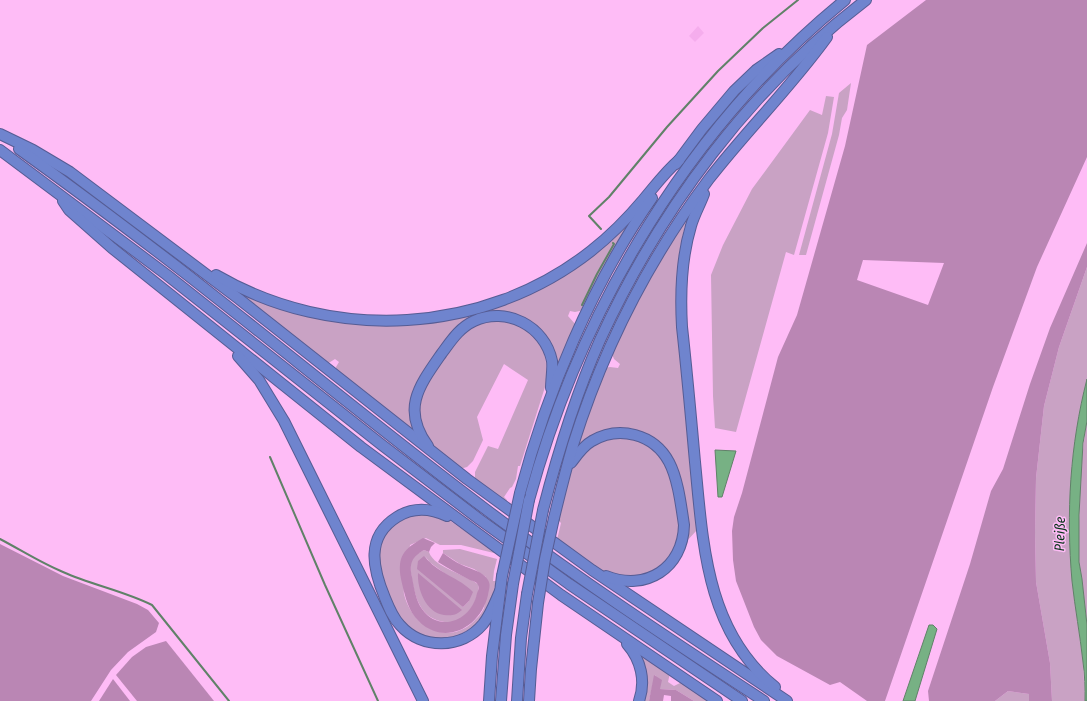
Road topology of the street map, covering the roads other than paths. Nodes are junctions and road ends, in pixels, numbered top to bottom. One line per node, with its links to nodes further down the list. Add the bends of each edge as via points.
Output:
1 (845, 0): 4 (highway)
2 (866, 0): 3 (highway)
3 (840, 20): 8 (highway, via 807,65 741,138); 23 (highway, bridge, via 796,60 749,110 700,171 656,235 616,306 573,410 543,510 521,638)
4 (799, 41): 7 (highway, via 744,81); 22 (highway, bridge, via 742,100 710,138 668,196 629,258 590,335 558,408 530,500 513,584)
5 (0, 134): 10 (highway, via 70,172); 29 (highway, via 177,267 389,436 487,510 703,662)
6 (0, 150): 9 (highway)
7 (679, 160): 10 (highway, via 669,168 619,227 575,262 509,297 473,309 436,317 364,320 328,316 293,308 236,286); 12 (highway, via 619,251 570,347)
8 (709, 180): 14 (highway, via 657,257 622,323 605,359); 31 (highway, via 687,238 681,296 707,563 717,602 733,637 746,658 762,676)
9 (57, 192): 11 (highway, via 70,210 97,236); 28 (highway, via 186,289 370,436 479,519 568,584)
10 (159, 238): 13 (highway)
11 (194, 313): 15 (highway, via 361,447); 20 (highway, via 253,372 274,404)
12 (550, 397): 13 (highway, via 552,361 539,334 527,324 508,317 495,316 475,321 463,328 453,339 422,382 416,396 417,424 422,437); 17 (highway, bridge, via 520,493)
13 (434, 454): 16 (highway)
14 (567, 468): 16 (highway, via 591,442 604,436 624,433 644,438 656,445 665,455 674,473 684,532 678,552 670,564 653,576 635,582 615,579); 19 (highway, bridge, via 545,559)
15 (471, 530): 17 (highway, via 442,513 422,509 402,514 386,526 376,544 374,564 390,611 400,626 417,638 437,643 451,642 471,634 482,625); 18 (highway)
16 (592, 570): 30 (highway)
17 (500, 591): 21 (highway)
18 (611, 630): 26 (highway, via 631,649 638,661 642,682); 27 (highway)
19 (531, 669): 24 (highway); 25 (highway)
20 (424, 701)
21 (489, 701)
22 (501, 701)
23 (517, 701)
24 (529, 701)
25 (536, 701)
26 (639, 701)
27 (717, 701)
28 (742, 701)
29 (764, 701)
30 (787, 701)
31 (792, 701)

